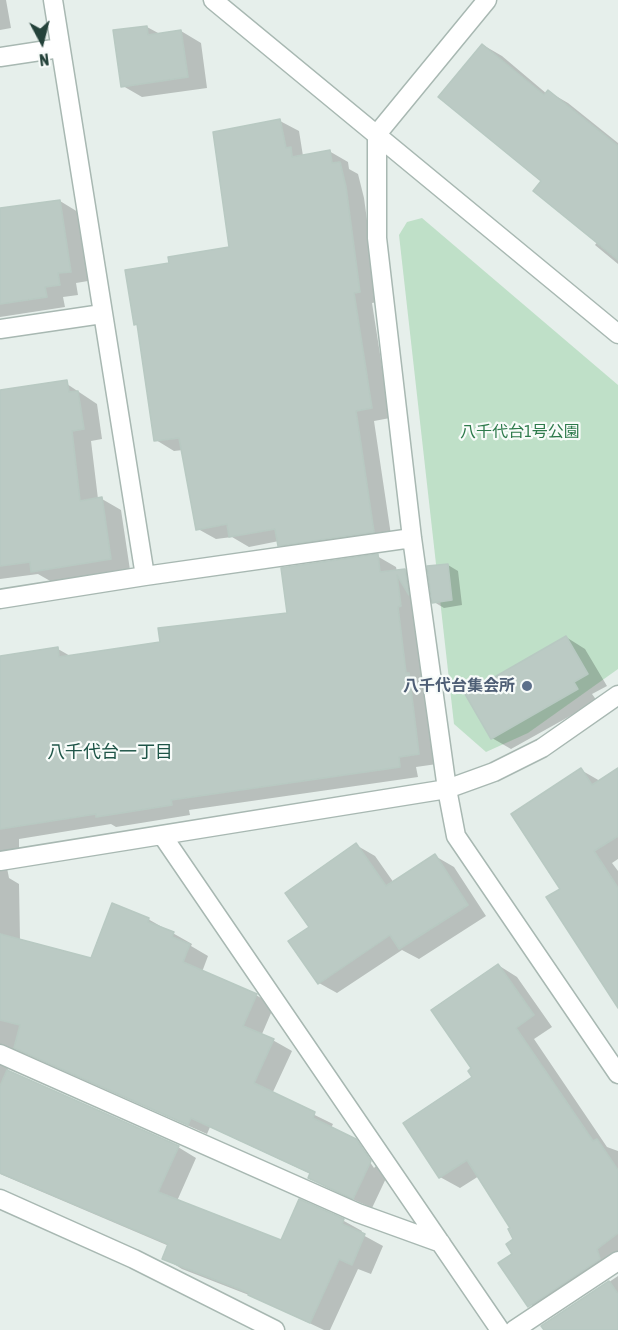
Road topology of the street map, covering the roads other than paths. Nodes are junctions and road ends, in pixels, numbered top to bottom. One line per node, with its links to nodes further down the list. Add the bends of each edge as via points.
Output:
1 (53, 0): 4 (street)
2 (213, 0): 6 (street)
3 (487, 0): 6 (street)
4 (60, 48): 5 (street); 7 (street)
5 (0, 57)
6 (377, 134): 9 (street); 10 (street, via 377,238)
7 (102, 314): 8 (street); 11 (street)
8 (0, 328)
9 (618, 334)
10 (412, 538): 11 (street); 14 (street)
11 (145, 576): 12 (street)
12 (0, 599)
13 (618, 696): 14 (street, via 542,748 494,772)
14 (447, 789): 15 (street); 18 (street, via 456,836)
15 (162, 835): 16 (street); 20 (street)
16 (0, 861)
17 (0, 1054): 20 (street, via 358,1213)
18 (618, 1074)
19 (0, 1199): 22 (street, via 134,1259)
20 (441, 1243): 23 (street)
21 (618, 1261): 24 (street)
22 (275, 1330)
23 (500, 1330)
24 (514, 1330)

